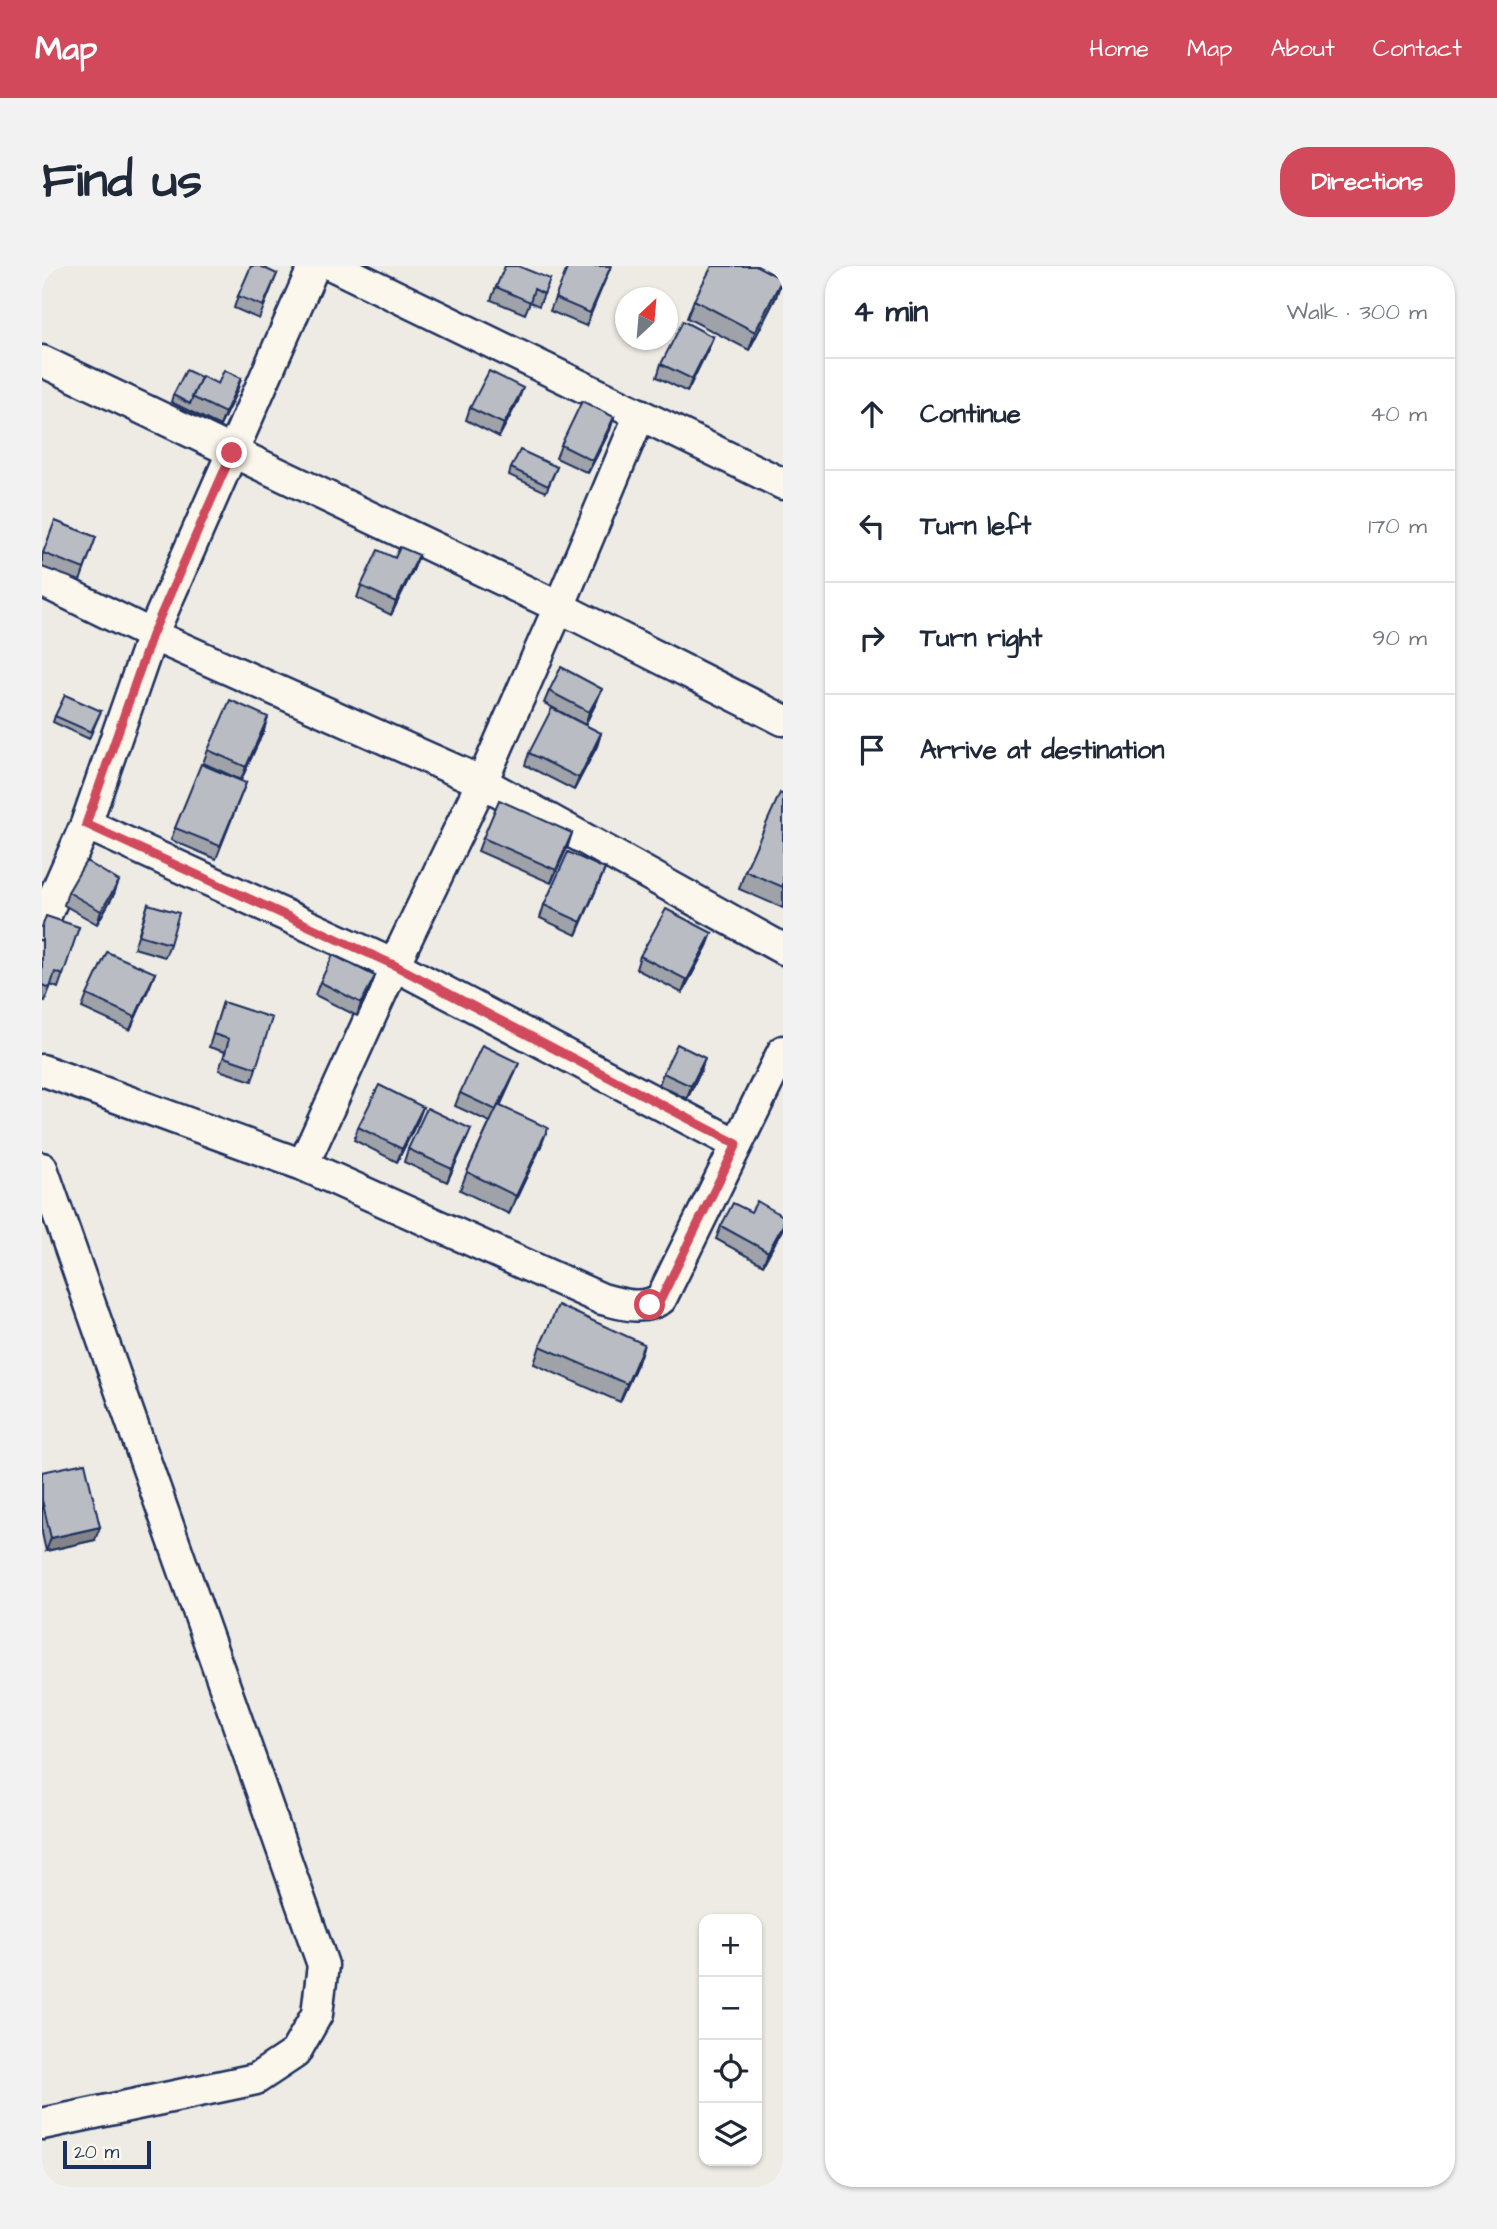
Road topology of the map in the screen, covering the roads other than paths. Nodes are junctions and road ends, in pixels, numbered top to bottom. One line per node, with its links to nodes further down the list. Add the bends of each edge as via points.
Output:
1 (314, 266): 5 (street)
2 (334, 266): 4 (street)
3 (42, 361): 5 (street)
4 (640, 414): 6 (street); 8 (street)
5 (232, 453): 8 (street); 9 (street)
6 (783, 484)
7 (42, 581): 9 (street)
8 (559, 607): 10 (street); 11 (street)
9 (152, 635): 11 (street); 12 (street)
10 (783, 720)
11 (482, 782): 14 (street); 15 (street)
12 (86, 824): 13 (street); 15 (street)
13 (42, 925)
14 (783, 948)
15 (394, 965): 18 (street); 19 (street)
16 (783, 1051): 18 (street)
17 (42, 1070): 19 (street)
18 (737, 1144): 19 (street, via 661,1299 635,1307 601,1299)
19 (303, 1165)
20 (42, 1168): 21 (street, via 323,1965 317,2014 295,2053 257,2079)
21 (42, 2124)

